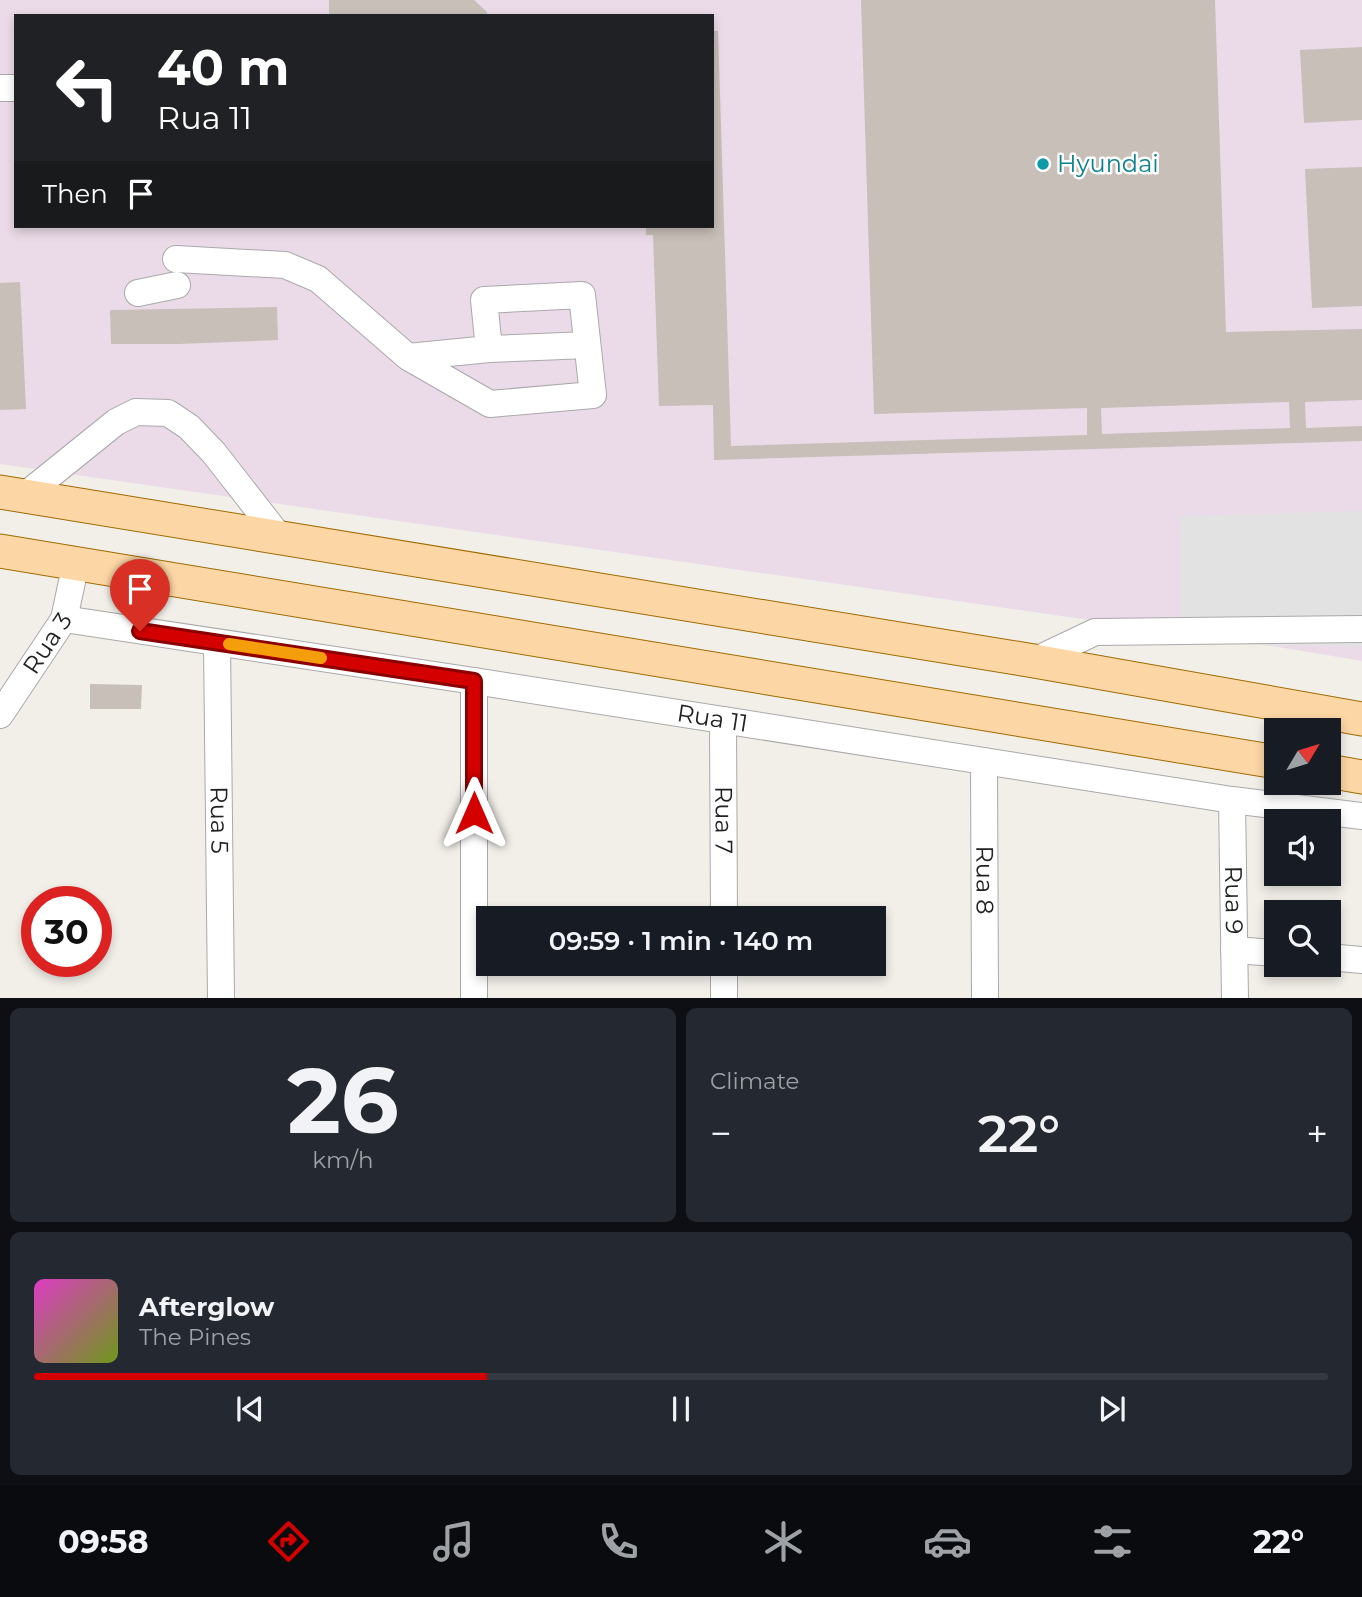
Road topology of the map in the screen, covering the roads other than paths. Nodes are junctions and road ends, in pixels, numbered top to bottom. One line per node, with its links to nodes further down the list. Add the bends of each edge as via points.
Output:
1 (176, 259): 6 (street, via 285,265 318,279)
2 (177, 285): 3 (street)
3 (138, 293)
4 (587, 345): 5 (street); 5 (street, via 582,295 484,300); 6 (street, via 593,395 490,404)
5 (489, 349): 6 (street)
6 (408, 357)
7 (11, 495): 8 (main road); 8 (street, via 116,422 136,412 168,413 214,453)
8 (281, 539): 14 (main road)
9 (0, 551): 10 (main road)
10 (76, 563): 11 (street, Rua 3); 19 (main road)
11 (64, 619): 13 (street, Rua 11); 16 (street, Rua 3)
12 (1362, 629): 14 (street, via 1095,632)
13 (217, 643): 15 (street, Rua 11); 31 (street, Rua 5)
14 (1034, 661): 17 (main road)
15 (474, 681): 18 (street, Rua 11); 32 (street)
16 (0, 715)
17 (1362, 719)
18 (723, 720): 20 (street, Rua 11); 25 (street, Rua 7)
19 (1264, 760)
20 (984, 761): 23 (street, Rua 11); 34 (street, Rua 8)
21 (1341, 773): 22 (main road)
22 (1362, 776)
23 (1232, 800): 24 (street, Rua 11); 26 (street, Rua 9)
24 (1362, 816)
25 (724, 906)
26 (1234, 950): 27 (street); 35 (street, Rua 9)
27 (1264, 952)
28 (1341, 958): 29 (street)
29 (1362, 960)
30 (724, 976): 33 (street)
31 (220, 998)
32 (474, 998)
33 (724, 998)
34 (985, 998)
35 (1235, 998)

